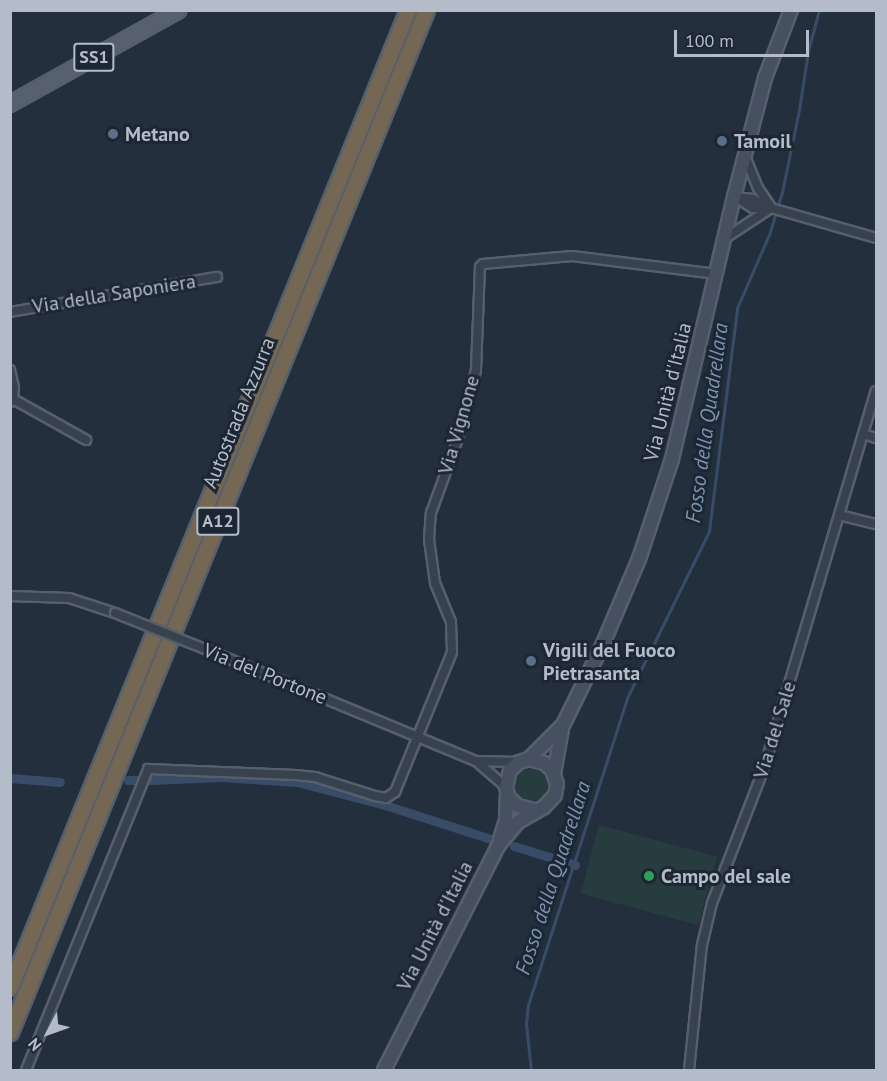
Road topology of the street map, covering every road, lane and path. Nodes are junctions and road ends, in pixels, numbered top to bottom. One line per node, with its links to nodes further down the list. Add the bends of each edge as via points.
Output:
1 (179, 10): 5 (main road, SS1)
2 (408, 10): 31 (highway, Autostrada Azzurra / A12)
3 (426, 10): 32 (highway, Autostrada Azzurra / A12)
4 (791, 10): 6 (main road, Via Unità d'Italia, via 771,58)
5 (10, 104)
6 (744, 156): 7 (main road, Via Unità d'Italia); 8 (street)
7 (734, 197): 8 (street, via 753,208); 10 (main road, Via Unità d'Italia)
8 (771, 208): 9 (street); 10 (street)
9 (876, 237)
10 (724, 239): 11 (main road, Via Unità d'Italia)
11 (717, 274): 23 (main road, Via Unità d'Italia, via 658,506 622,600); 24 (street, Via Vignone, via 572,256 480,267 476,370 459,436 431,513 429,539 435,584 451,622 452,652)
12 (217, 277): 13 (street, Via della Saponiera)
13 (10, 312)
14 (10, 370): 16 (street)
15 (876, 391): 17 (street, Via del Sale)
16 (12, 400): 19 (street)
17 (863, 434): 18 (street); 20 (street, Via del Sale)
18 (876, 438)
19 (86, 440)
20 (839, 515): 21 (street); 35 (street, Via del Sale, via 764,768 712,903 702,945)
21 (876, 524)
22 (10, 597): 24 (street, Via del Portone, bridge, via 69,598 115,613)
23 (563, 725): 26 (main road, Via Unità d'Italia); 27 (main road)
24 (417, 737): 25 (street, Via del Portone); 33 (street, via 395,792 386,798 315,777 148,769)
25 (476, 761): 26 (street); 28 (street, Via del Portone)
26 (524, 761): 27 (main road, via 544,763); 28 (main road, via 510,770)
27 (554, 774): 29 (main road, via 557,784 552,800)
28 (506, 790): 29 (main road, via 518,806); 30 (main road, via 506,820)
29 (534, 810): 30 (main road, Via Unità d'Italia)
30 (498, 846): 34 (main road, Via Unità d'Italia)
31 (10, 987)
32 (10, 1032)
33 (26, 1071)
34 (384, 1071)
35 (689, 1071)

